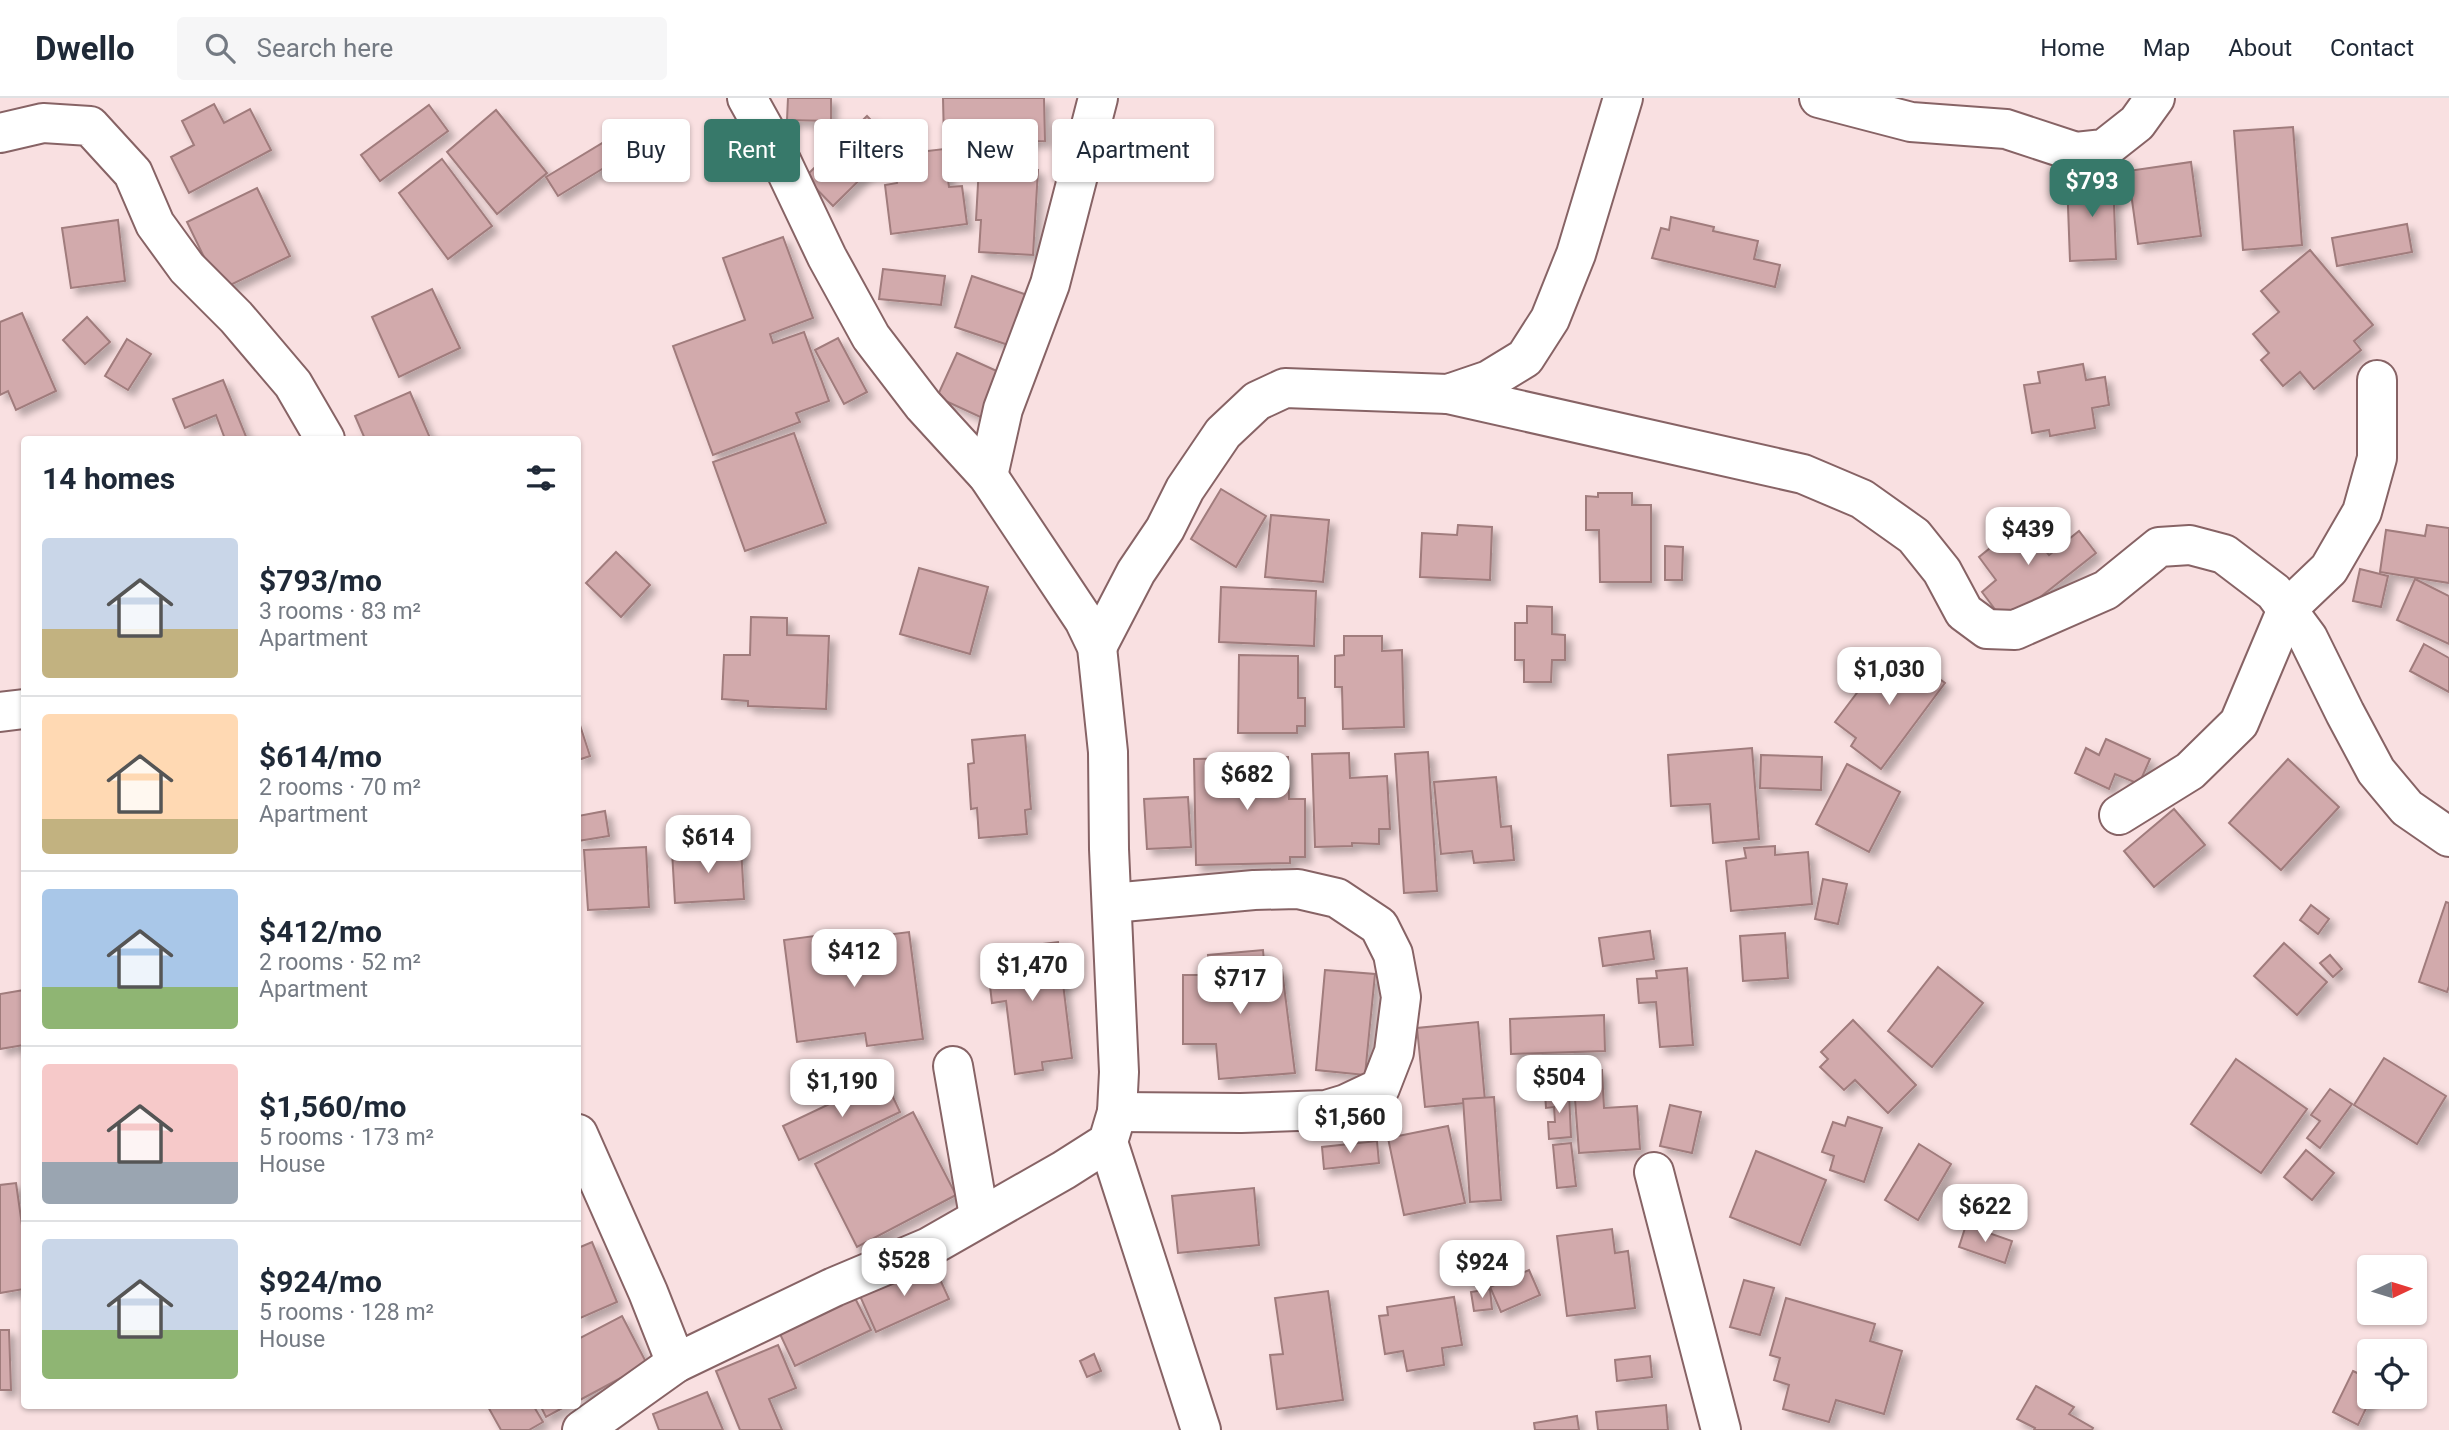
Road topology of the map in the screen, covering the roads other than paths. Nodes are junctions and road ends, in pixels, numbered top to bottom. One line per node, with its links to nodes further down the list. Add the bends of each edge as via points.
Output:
1 (747, 98): 10 (street, via 871,337 923,405)
2 (1098, 98): 10 (street, via 1050,284 1003,409)
3 (1623, 98): 8 (street, via 1576,254 1550,319 1525,358 1489,380)
4 (1819, 98): 5 (street, via 1911,122 2006,129 2076,152 2104,149 2137,123)
5 (2155, 98)
6 (0, 132): 9 (street, via 43,123 90,126 133,173 155,224 187,268 293,384)
7 (2377, 380): 11 (street, via 2377,458 2361,512 2329,569)
8 (1448, 394): 11 (street, via 1803,474 1862,499 1913,536 1942,571 1964,612 1987,629 2015,630 2106,590 2159,547 2190,545 2224,554 2274,592); 12 (street, via 1285,388 1257,401 1223,433 1185,489)
9 (322, 436)
10 (988, 476): 12 (street, via 1084,620)
11 (2287, 609): 15 (street, via 2239,723 2190,771); 16 (street, via 2308,638 2376,771 2407,807)
12 (1097, 647): 17 (street, via 1108,752)
13 (21, 709): 14 (street)
14 (0, 712)
15 (2119, 816)
16 (2449, 837)
17 (1112, 903): 19 (street, via 1119,1072); 19 (street, via 1298,889 1337,898 1379,926 1393,954 1401,997 1394,1052 1380,1088 1346,1104 1326,1110 1241,1113)
18 (953, 1066): 22 (street)
19 (1112, 1127): 22 (street, via 1064,1170); 25 (street)
20 (581, 1142): 23 (street)
21 (1654, 1172): 26 (street)
22 (979, 1216): 23 (street, via 929,1247)
23 (676, 1363): 24 (street)
24 (582, 1430)
25 (1202, 1430)
26 (1721, 1430)

